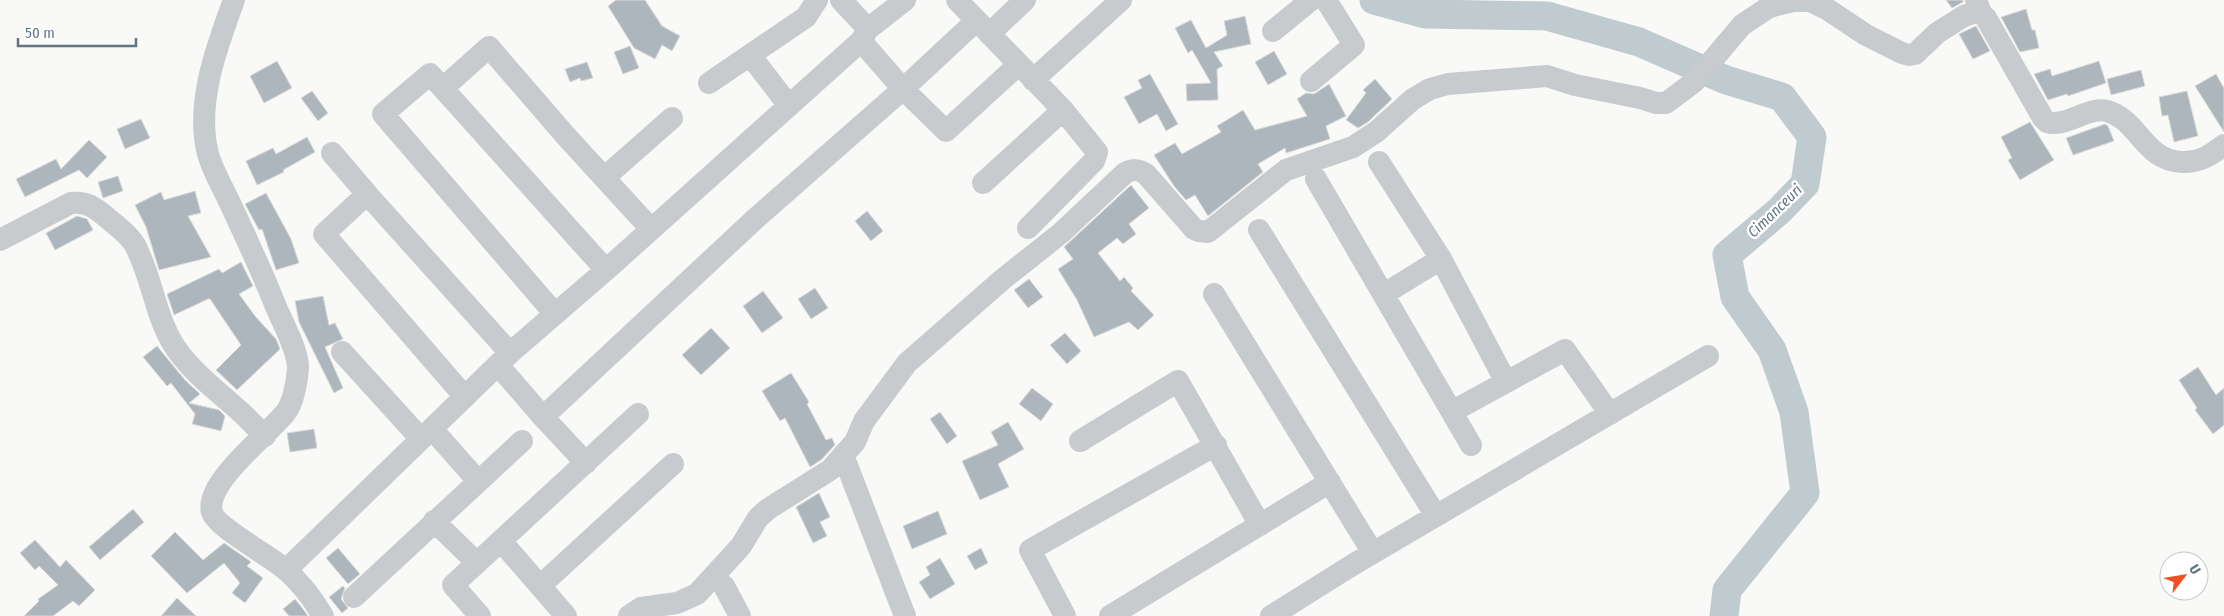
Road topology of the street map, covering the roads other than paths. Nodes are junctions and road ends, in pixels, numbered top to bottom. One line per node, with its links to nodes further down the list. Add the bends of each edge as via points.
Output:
1 (234, 0): 49 (street, via 216,52 204,120 208,154 266,282 298,368 287,411)
2 (817, 0): 14 (street, via 806,17)
3 (841, 0): 13 (street)
4 (905, 0): 13 (street)
5 (956, 0): 11 (street)
6 (1025, 0): 11 (street)
7 (1122, 0): 15 (street)
8 (1311, 0): 12 (street)
9 (1326, 0): 16 (street, via 1354,45)
10 (1979, 6): 24 (street, via 2047,122 2105,111 2127,125 2154,154 2171,161 2188,162); 54 (street, via 1936,33 1909,55 1866,35 1810,1 1769,7 1736,31 1694,82 1666,103 1575,85 1548,76 1448,84 1430,89 1353,147 1286,170 1213,229 1203,232 1194,229 1146,174 1132,170 907,362 864,421 855,442)
11 (982, 27): 15 (street); 19 (street)
12 (1273, 31)
13 (864, 35): 19 (street); 20 (street)
14 (750, 56): 17 (street); 20 (street)
15 (1025, 73): 19 (street, via 946,131); 21 (street)
16 (1311, 81)
17 (710, 83)
18 (443, 88): 26 (street, via 489,48); 35 (street); 38 (street, via 430,74 383,114)
19 (904, 89): 47 (street, via 754,220)
20 (789, 106): 31 (street)
21 (1063, 110): 28 (street); 30 (street, via 1095,148 1097,156)
22 (672, 118): 26 (street)
23 (332, 152): 29 (street)
24 (2222, 153)
25 (1379, 162): 34 (street)
26 (604, 178): 31 (street)
27 (1316, 179): 37 (street)
28 (983, 183)
29 (367, 194): 41 (street); 43 (street, via 324,234)
30 (1028, 228)
31 (651, 229): 35 (street)
32 (1259, 230): 59 (street)
33 (0, 240): 49 (street, via 71,203 82,201 98,210 124,231 134,245 148,278 160,321 180,354 196,374)
34 (1441, 259): 37 (street); 42 (street)
35 (606, 270): 38 (street)
36 (1214, 294): 58 (street)
37 (1384, 294): 44 (street)
38 (555, 314): 41 (street)
39 (342, 352): 48 (street)
40 (1708, 356): 46 (street)
41 (504, 359): 43 (street); 47 (street)
42 (1506, 382): 44 (street); 46 (street, via 1564,350)
43 (464, 397): 48 (street)
44 (1453, 412): 53 (street)
45 (638, 414): 55 (street)
46 (1610, 414): 59 (street)
47 (543, 417): 55 (street)
48 (426, 434): 57 (street); 65 (street)
49 (265, 436): 65 (street, via 244,454 215,490 210,501 212,514 222,526)
50 (522, 441): 57 (street)
51 (1080, 441): 52 (street, via 1178,381)
52 (1216, 445): 61 (street); 75 (street, via 1030,550)
53 (1471, 445)
54 (843, 455): 72 (street, via 830,470 758,518 741,546 697,594 677,603 641,608); 74 (street)
55 (586, 463): 62 (street)
56 (673, 464): 66 (street)
57 (478, 481): 60 (street)
58 (1330, 482): 61 (street); 63 (street)
59 (1436, 516): 63 (street)
60 (434, 521): 64 (street); 68 (street)
61 (1260, 524): 76 (street)
62 (501, 541): 64 (street); 66 (street)
63 (1373, 553): 77 (street)
64 (477, 563): 70 (street, via 453,585)
65 (286, 570): 69 (street, via 304,588)
66 (540, 586): 71 (street)
67 (724, 586): 73 (street)
68 (354, 597)
69 (323, 616)
70 (480, 616)
71 (566, 616)
72 (629, 616)
73 (740, 616)
74 (905, 616)
75 (1065, 616)
76 (1110, 616)
77 (1271, 616)

